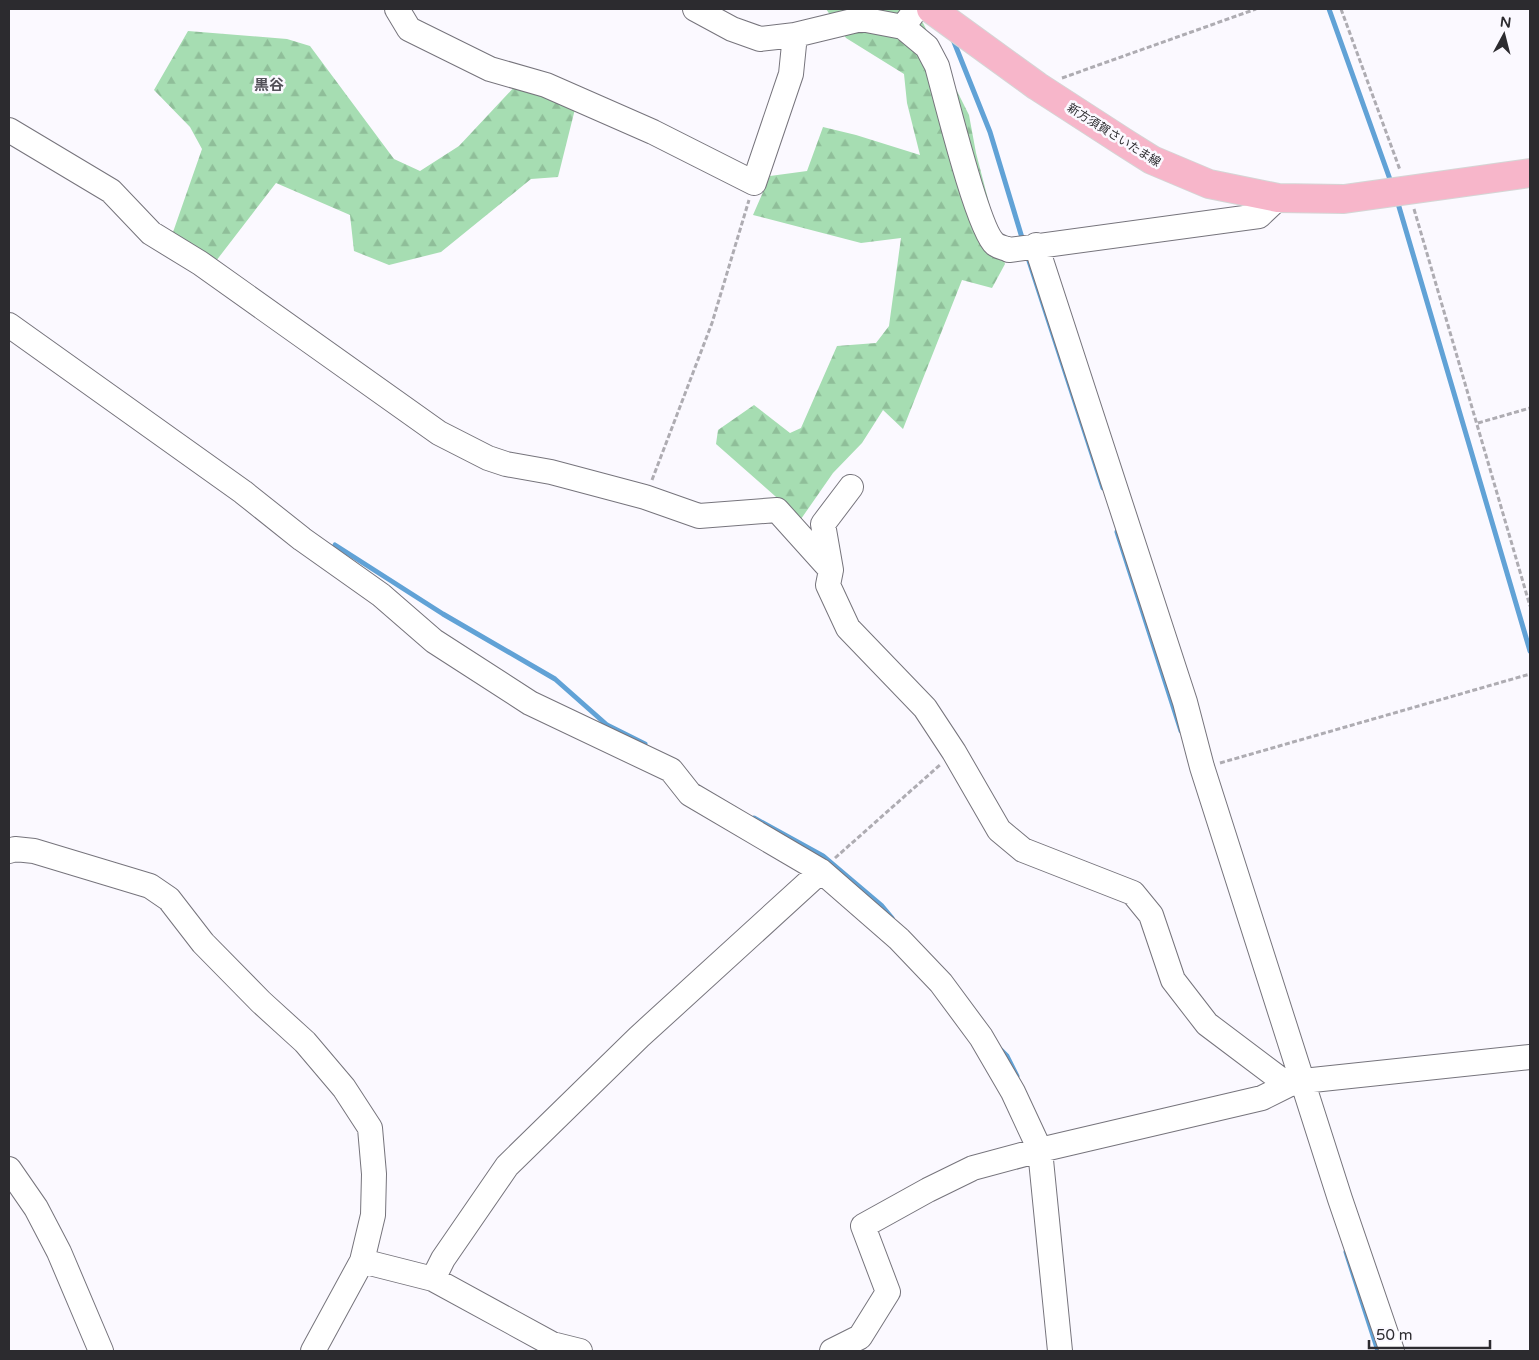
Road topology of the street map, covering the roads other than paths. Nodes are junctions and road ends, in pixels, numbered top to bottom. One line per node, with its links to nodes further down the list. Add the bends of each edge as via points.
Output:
1 (397, 9): 5 (street, via 409,29 490,69 546,85 653,132 754,183 791,74)
2 (695, 9): 5 (street, via 732,29 760,39)
3 (931, 9): 8 (main road, 新方須賀さいたま線, via 1037,86 1152,160 1209,184)
4 (910, 18): 5 (street, via 861,19); 9 (street, via 937,66 986,230 995,244 1010,250)
5 (795, 35)
6 (9, 130): 12 (street, via 111,190 152,233 200,263 439,434 506,464 551,472 645,497 700,516 777,510)
7 (1530, 173): 8 (main road, 新方須賀さいたま線, via 1344,199)
8 (1278, 198): 9 (street, via 1259,216)
9 (1036, 245): 16 (street, via 1186,702)
10 (9, 325): 14 (street, via 243,492 381,595 434,641 530,703 670,770 690,794)
11 (851, 487): 12 (street, via 823,524)
12 (831, 570): 16 (street, via 828,584 848,628 925,708 999,830 1023,850 1133,893 1151,915 1173,980 1207,1024)
13 (9, 852): 19 (street, via 15,849 34,851 150,886 169,899 203,943 305,1042 344,1088 370,1128 373,1215)
14 (821, 871): 17 (street, via 899,939 941,983 1013,1092); 20 (street, via 639,1037 507,1166 442,1259)
15 (1530, 1057): 16 (street)
16 (1296, 1083): 17 (street, via 1262,1098); 26 (street)
17 (1040, 1150): 24 (street, via 973,1168 863,1226 888,1292 860,1336); 25 (street)
18 (9, 1169): 21 (street, via 36,1208 59,1252)
19 (362, 1261): 20 (street); 22 (street)
20 (433, 1279): 23 (street, via 552,1344)
21 (101, 1351)
22 (313, 1351)
23 (580, 1351)
24 (832, 1351)
25 (1060, 1351)
26 (1392, 1351)

